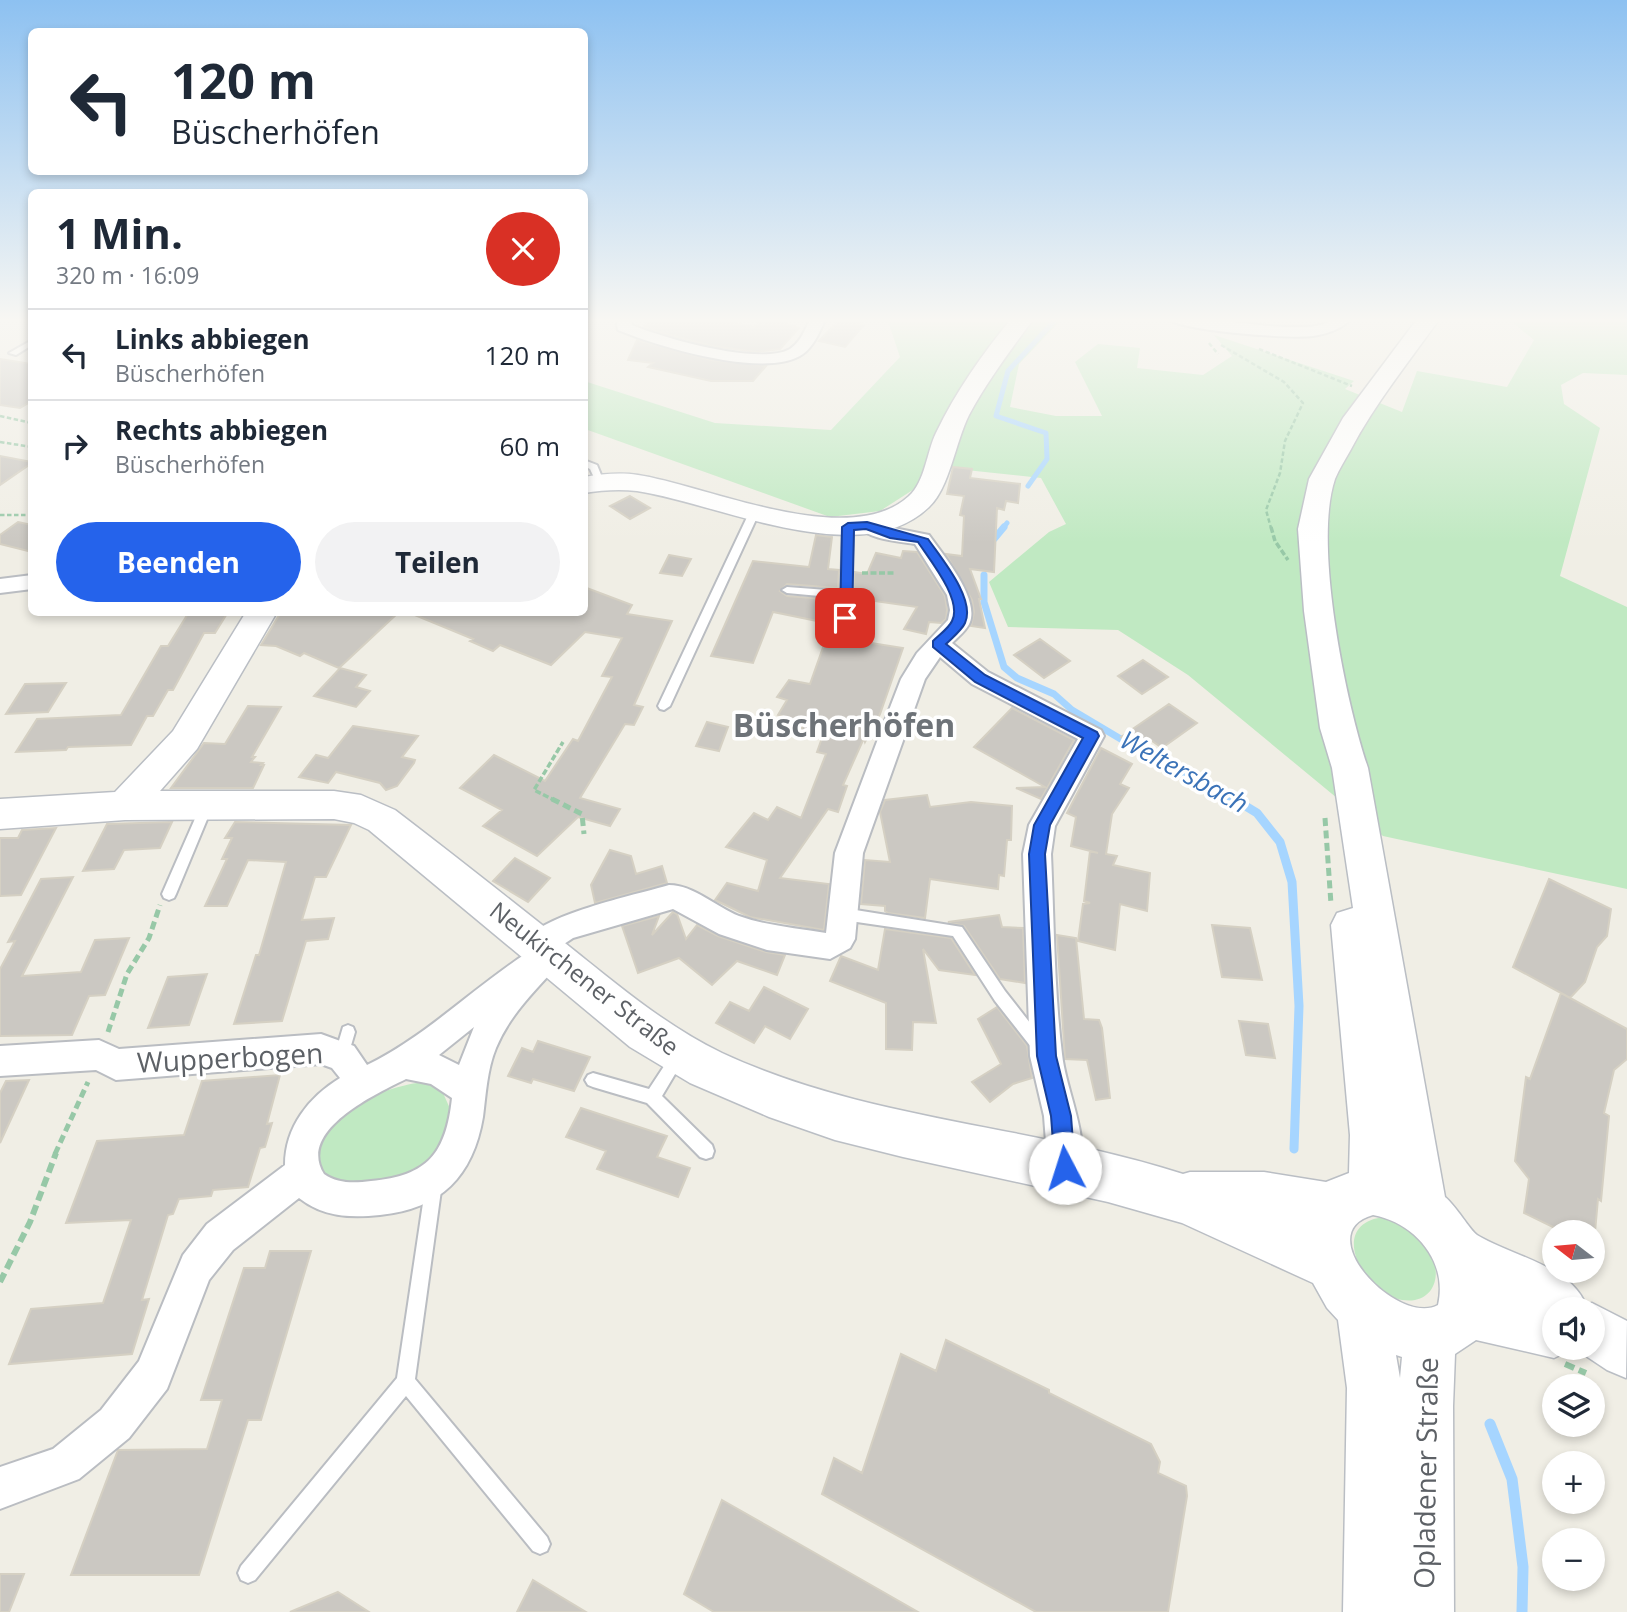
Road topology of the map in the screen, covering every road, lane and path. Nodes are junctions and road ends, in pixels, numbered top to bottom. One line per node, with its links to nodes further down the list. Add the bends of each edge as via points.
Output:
1 (969, 393): 12 (main road, via 946,436 929,489 919,502 888,521)
2 (1295, 393): 13 (path, via 1303,402 1285,441 1280,473 1266,510 1275,541)
3 (1373, 393): 24 (main road, via 1322,479 1312,529)
4 (0, 416): 5 (path)
5 (28, 422)
6 (0, 442): 7 (path)
7 (28, 446)
8 (590, 477): 9 (main road, via 640,484)
9 (754, 513): 12 (main road); 23 (lane)
10 (0, 515): 11 (path)
11 (28, 515)
12 (858, 526): 14 (lane); 22 (street, via 922,539 958,595 961,610 959,622)
13 (1289, 563)
14 (847, 573): 15 (path); 19 (lane)
15 (894, 573)
16 (28, 582): 17 (street)
17 (0, 586)
18 (787, 590): 19 (lane)
19 (846, 595): 21 (lane)
20 (260, 616): 27 (main road, via 185,740)
21 (845, 618)
22 (938, 644): 31 (street, via 913,679 849,853); 35 (street, via 980,678 1092,736 1042,825 1037,854)
23 (664, 706)
24 (1337, 729): 47 (main road, via 1335,768 1373,1135); 48 (main road, via 1350,768)
25 (563, 742): 29 (path, via 534,790 582,814)
26 (207, 805): 27 (main road, Neukirchener Straße); 30 (lane); 32 (main road, Neukirchener Straße, via 334,805 361,810 382,821)
27 (125, 806): 28 (main road, Neukirchener Straße)
28 (0, 814)
29 (584, 834)
30 (169, 894): 33 (path, via 156,911 149,938 127,974)
31 (843, 914): 32 (street, via 840,939 830,946 766,937 668,897 565,928); 35 (lane, via 957,931)
32 (544, 949): 34 (main road, Neukirchener Straße, via 645,1033); 37 (street); 40 (street, via 500,1006 480,1047)
33 (99, 1055): 36 (street, Wupperbogen); 39 (street, Wupperbogen, via 116,1065 321,1049 345,1043); 51 (path, via 30,1223)
34 (680, 1056): 41 (lane); 43 (main road, Neukirchener Straße, via 734,1081 858,1123)
35 (1046, 1056): 43 (street, via 1061,1116)
36 (0, 1061)
37 (404, 1063): 39 (street); 40 (street, via 439,1070)
38 (593, 1080): 41 (lane)
39 (360, 1086): 44 (street, via 327,1107 311,1125 302,1149)
40 (469, 1090): 45 (street, via 467,1121 457,1153)
41 (652, 1097): 42 (lane)
42 (706, 1151)
43 (1065, 1168): 46 (main road, Neukirchener Straße)
44 (303, 1173): 45 (street, via 314,1189 338,1199 394,1198 417,1192); 57 (street, via 220,1237 196,1268 153,1375 115,1424 65,1465)
45 (435, 1180): 56 (lane)
46 (1178, 1196): 47 (main road, Neukirchener Straße); 50 (main road, Neukirchener Straße)
47 (1353, 1199): 48 (main road, via 1406,1200); 50 (main road, via 1326,1224)
48 (1423, 1210): 49 (main road)
49 (1458, 1252): 52 (main road); 54 (main road, via 1467,1293)
50 (1330, 1265): 53 (main road)
51 (0, 1283)
52 (1544, 1297)
53 (1363, 1311): 54 (main road, via 1408,1334); 60 (main road, Opladener Straße, via 1374,1388)
54 (1446, 1323): 55 (main road); 61 (main road, Opladener Straße, via 1425,1406)
55 (1542, 1331)
56 (407, 1382): 58 (lane); 59 (lane)
57 (0, 1488)
58 (540, 1544)
59 (248, 1573)
60 (1374, 1612)
61 (1423, 1612)

